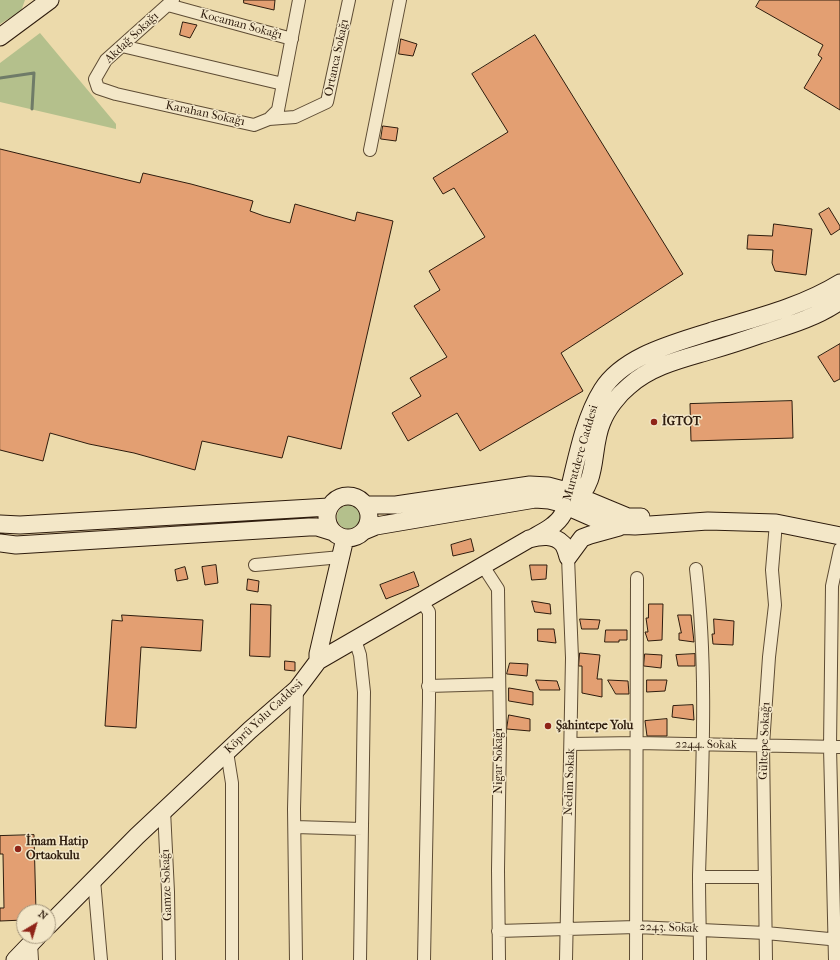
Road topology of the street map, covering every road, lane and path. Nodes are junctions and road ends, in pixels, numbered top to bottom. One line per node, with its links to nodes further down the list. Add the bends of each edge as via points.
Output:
1 (50, 0): 6 (main road)
2 (299, 0): 8 (street)
3 (349, 0): 12 (street, Ortanca Sokağı, via 327,102 295,117)
4 (400, 0): 13 (street)
5 (170, 2): 8 (street, Kocaman Sokağı); 9 (street, Akdağ Sokağı)
6 (36, 6): 7 (main road)
7 (0, 37)
8 (292, 39): 11 (street)
9 (122, 46): 10 (street, Akdağ Sokağı, via 106,60); 11 (street)
10 (95, 79): 12 (street, Karahan Sokağı, via 98,88 116,94 254,125)
11 (283, 84): 12 (street, via 278,110)
12 (269, 119)
13 (370, 150)
14 (840, 283): 16 (main road, Muratdere Caddesi, via 807,300)
15 (840, 301): 18 (main road, Muratdere Caddesi, via 831,308 798,323)
16 (771, 312): 17 (main road, Muratdere Caddesi); 18 (main road)
17 (741, 322): 19 (main road); 21 (main road, Muratdere Caddesi, via 660,349 628,364 602,389 591,412)
18 (752, 337): 19 (main road, Muratdere Caddesi)
19 (716, 349): 20 (main road, Muratdere Caddesi, via 648,372 630,385 601,423)
20 (594, 464): 23 (main road, Muratdere Caddesi, via 591,476); 26 (main road, via 597,488)
21 (575, 466): 22 (main road, via 556,480); 23 (main road, Muratdere Caddesi)
22 (530, 485): 23 (main road, via 548,486); 24 (main road, via 396,505)
23 (571, 498): 26 (main road); 29 (main road, via 598,520); 31 (main road, via 557,502 535,499 376,526); 34 (main road, via 557,522); 38 (main road)
24 (366, 505): 25 (main road, via 360,499 348,495 341,496); 31 (main road, via 370,518)
25 (329, 507): 27 (main road, via 20,525); 32 (main road, via 329,526)
26 (610, 510): 30 (main road, via 628,517 776,516)
27 (0, 524)
28 (776, 524): 29 (main road, via 708,521); 33 (main road); 52 (street, Gültepe Sokağı, via 772,570 775,605)
29 (625, 526): 38 (main road, via 582,538)
30 (840, 529)
31 (364, 531): 32 (main road, via 352,538)
32 (339, 535): 35 (main road, via 317,527 309,527 16,545); 37 (main road)
33 (840, 536)
34 (525, 541): 38 (main road, Köprü Yolu Caddesi, via 541,535 548,536 563,545); 40 (main road, Köprü Yolu Caddesi)
35 (0, 543)
36 (840, 549): 53 (street, via 832,586)
37 (341, 557): 39 (street); 45 (main road)
38 (568, 557): 50 (street, Nedim Sokak, via 572,658)
39 (256, 565)
40 (483, 566): 43 (main road, Köprü Yolu Caddesi); 46 (street, Nigar Sokağı, via 498,589)
41 (696, 569): 51 (street, via 703,664)
42 (637, 578): 49 (street)
43 (422, 602): 44 (main road, Köprü Yolu Caddesi); 47 (street, via 429,612)
44 (355, 640): 45 (main road, Köprü Yolu Caddesi); 57 (street, via 360,655 364,692)
45 (318, 661): 48 (main road, Köprü Yolu Caddesi)
46 (498, 684): 47 (street); 65 (street, Nigar Sokağı)
47 (428, 686): 75 (street)
48 (297, 689): 54 (main road, Köprü Yolu Caddesi); 56 (street)
49 (637, 743): 50 (street, 2244. Sokak); 51 (street, 2244. Sokak); 62 (street)
50 (571, 744): 63 (street, Nedim Sokak)
51 (703, 745): 52 (street, 2244. Sokak); 58 (street)
52 (763, 745): 53 (street, 2244. Sokak); 59 (street, Gültepe Sokağı)
53 (835, 747): 67 (street)
54 (227, 752): 55 (main road, Köprü Yolu Caddesi); 72 (street, via 232,783)
55 (164, 810): 60 (main road, Köprü Yolu Caddesi); 71 (street, Gamze Sokağı)
56 (295, 827): 57 (street); 73 (street)
57 (362, 829): 74 (street)
58 (699, 877): 59 (street); 64 (street)
59 (765, 878): 66 (street, Gültepe Sokağı)
60 (94, 880): 61 (main road, Köprü Yolu Caddesi); 70 (street)
61 (56, 918)
62 (636, 927): 63 (street, 2243. Sokak); 64 (street, 2243. Sokak); 78 (street)
63 (566, 928): 65 (street, 2243. Sokak); 77 (street, Nedim Sokak)
64 (700, 929): 66 (street, 2243. Sokak); 79 (street)
65 (498, 930): 76 (street, Nigar Sokağı)
66 (766, 933): 67 (street, 2243. Sokak); 80 (street, Gültepe Sokağı)
67 (837, 940): 81 (street)
68 (34, 947): 69 (main road)
69 (15, 960)
70 (101, 960)
71 (169, 960)
72 (232, 960)
73 (296, 960)
74 (360, 960)
75 (424, 960)
76 (499, 960)
77 (566, 960)
78 (636, 960)
79 (700, 960)
80 (766, 960)
81 (835, 960)

